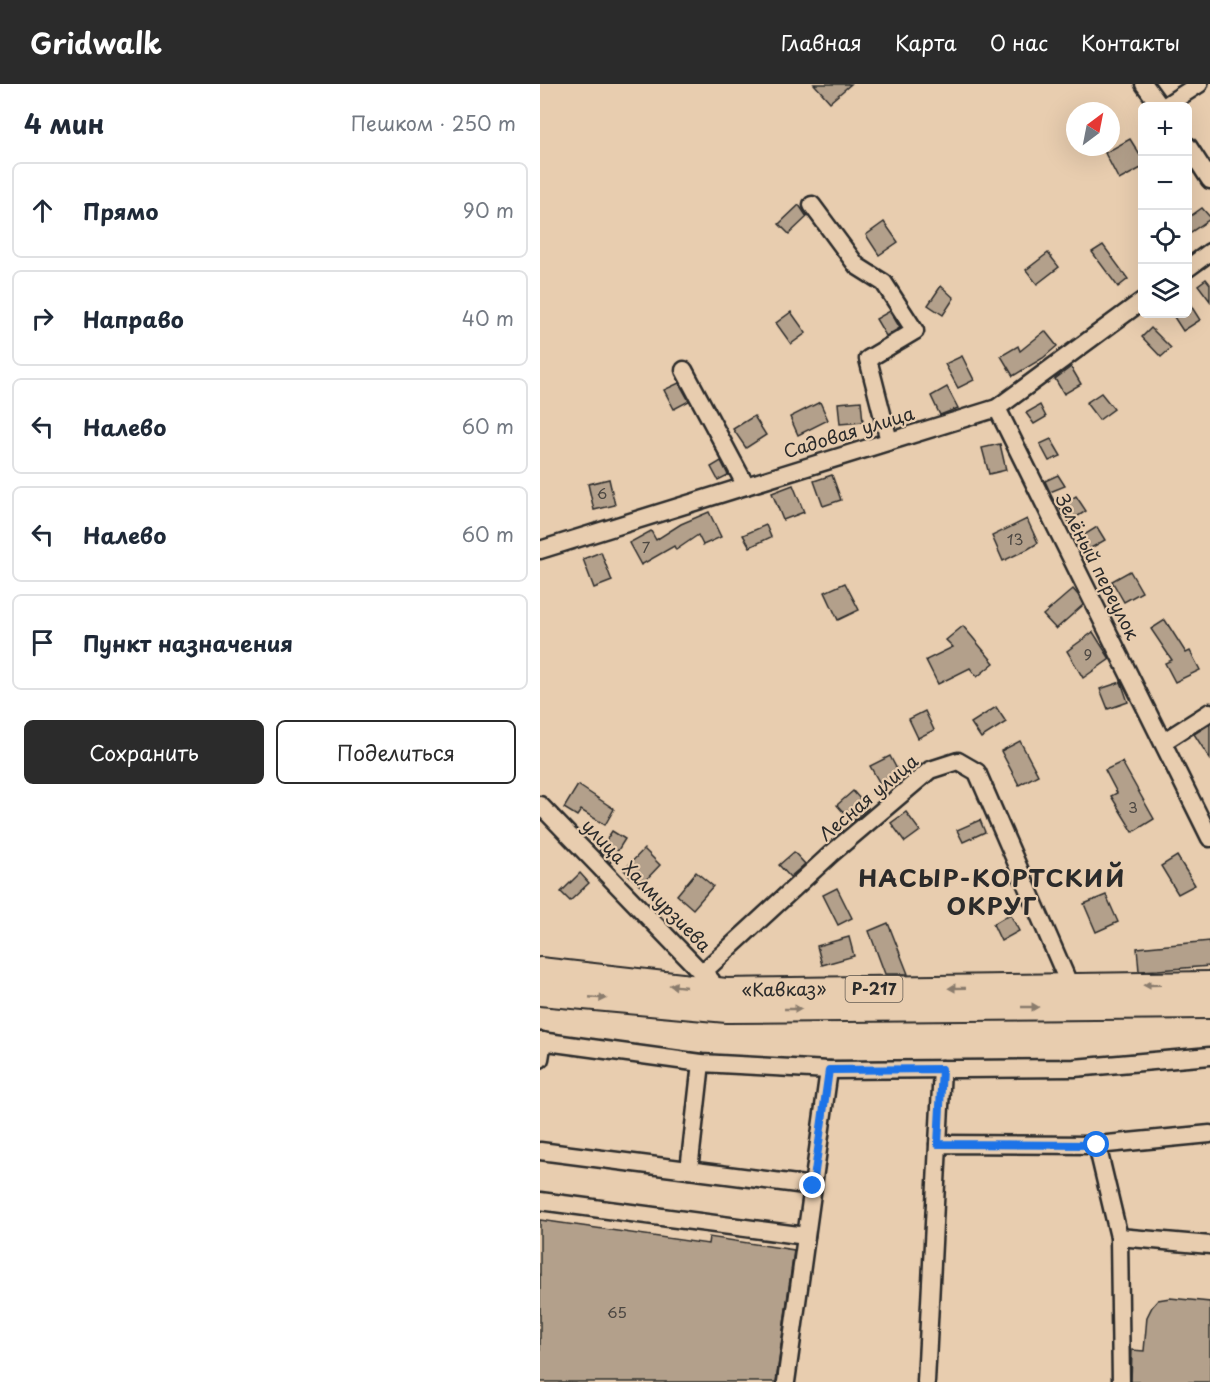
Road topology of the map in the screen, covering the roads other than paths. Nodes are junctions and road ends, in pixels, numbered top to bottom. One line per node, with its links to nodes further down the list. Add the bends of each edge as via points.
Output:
1 (1144, 84): 3 (street)
2 (1199, 84): 4 (street)
3 (1157, 102)
4 (1171, 102)
5 (1192, 152): 6 (street)
6 (1210, 180)
7 (812, 205): 13 (street, via 857,266 884,283 915,331 868,359)
8 (1210, 252): 9 (street)
9 (1192, 265)
10 (1138, 305): 12 (street, Садовая улица)
11 (684, 370): 14 (street)
12 (997, 408): 13 (street, Садовая улица); 17 (street, Зелёный переулок)
13 (889, 441): 14 (street, Садовая улица)
14 (746, 486): 15 (street, Садовая улица)
15 (540, 550)
16 (1210, 712): 17 (street)
17 (1163, 742): 19 (street, Зелёный переулок)
18 (540, 805): 21 (street, улица Халмурзиева)
19 (1210, 838)
20 (540, 970): 24 (highway, «Кавказ» / Р-217, one-way to 20)
21 (702, 973): 23 (street, Лесная улица, via 831,854 930,770 958,761 976,772); 24 (street, улица Халмурзиева)
22 (1210, 984): 23 (highway, «Кавказ» / Р-217, one-way to 23)
23 (1070, 986): 24 (highway, «Кавказ» / Р-217, one-way to 24)
24 (726, 991)
25 (540, 993): 26 (highway, «Кавказ» / Р-217, one-way to 26, via 727,1010)
26 (1210, 1006)
27 (541, 1041): 29 (street); 30 (street)
28 (1210, 1056): 31 (street, via 1074,1068)
29 (540, 1059)
30 (701, 1063): 32 (street); 37 (street)
31 (942, 1069): 32 (street); 34 (street)
32 (829, 1070): 38 (street)
33 (1210, 1134): 35 (street)
34 (938, 1144): 35 (street); 44 (street)
35 (1097, 1145): 41 (street)
36 (540, 1150): 37 (street)
37 (689, 1170): 38 (street)
38 (813, 1186): 40 (street)
39 (540, 1201): 40 (street)
40 (806, 1236): 43 (street)
41 (1119, 1237): 42 (street); 45 (street)
42 (1210, 1245)
43 (786, 1382)
44 (926, 1382)
45 (1121, 1382)

